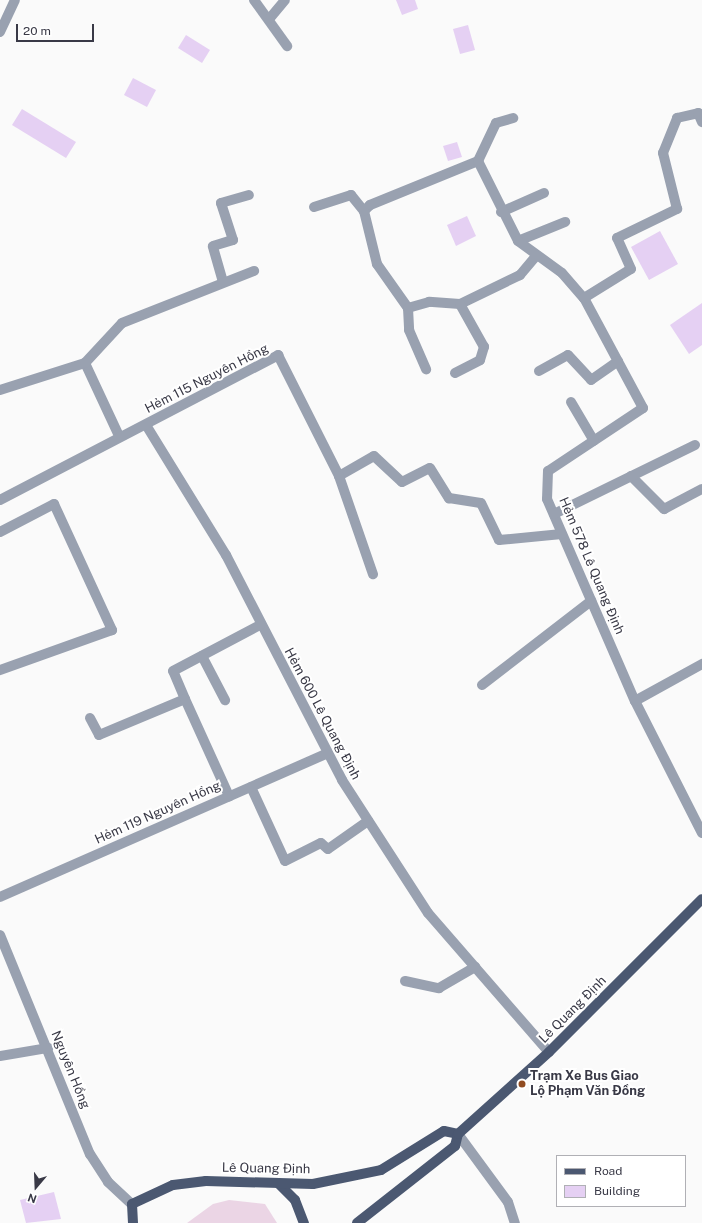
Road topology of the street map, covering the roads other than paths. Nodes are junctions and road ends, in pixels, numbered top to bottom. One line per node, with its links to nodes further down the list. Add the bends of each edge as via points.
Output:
1 (15, 0): 5 (street)
2 (254, 0): 4 (street)
3 (285, 0): 4 (street)
4 (270, 18): 6 (street)
5 (0, 32)
6 (286, 46)
7 (513, 118): 9 (street, via 496,123)
8 (702, 122): 20 (street, via 698,113 677,118 663,153 678,209 617,238 631,269)
9 (478, 161): 13 (street); 14 (street, Hẻm 578 Lê Quang Định)
10 (544, 193): 14 (street)
11 (249, 195): 19 (street, via 221,203 233,240 213,246)
12 (314, 207): 13 (street, via 351,195)
13 (364, 211): 22 (street, via 376,264)
14 (501, 212): 16 (street, Hẻm 578 Lê Quang Định)
15 (565, 222): 16 (street)
16 (518, 242): 17 (street, Hẻm 578 Lê Quang Định)
17 (536, 256): 20 (street, Hẻm 578 Lê Quang Định, via 562,273); 21 (street, via 520,275)
18 (254, 271): 19 (street)
19 (223, 282): 24 (street, via 122,323)
20 (584, 298): 23 (street, Hẻm 578 Lê Quang Định)
21 (460, 304): 22 (street, via 429,302); 27 (street, via 484,348 480,360)
22 (408, 308): 25 (street, via 409,330)
23 (618, 361): 26 (street, via 592,380 568,355); 32 (street, Hẻm 578 Lê Quang Định, via 643,408)
24 (85, 363): 28 (street); 31 (street)
25 (426, 368)
26 (539, 371)
27 (455, 373)
28 (0, 390)
29 (571, 402): 32 (street)
30 (146, 425): 31 (street, Hẻm 115 Nguyên Hồng); 34 (street, Hẻm 115 Nguyên Hồng, via 278,355); 43 (street, Hẻm 600 Lê Quang Định, via 226,555)
31 (120, 436): 37 (street, Hẻm 115 Nguyên Hồng)
32 (594, 441): 38 (street, Hẻm 578 Lê Quang Định, via 548,471 547,499)
33 (695, 445): 35 (street)
34 (339, 476): 40 (street, via 374,456 402,482 430,468 449,498 481,503 500,540); 41 (street, Hẻm 115 Nguyên Hồng)
35 (631, 476): 36 (street, via 664,509); 38 (street)
36 (702, 489)
37 (0, 500)
38 (554, 514): 40 (street, Hẻm 578 Lê Quang Định)
39 (0, 532): 46 (street, via 54,504 112,630)
40 (562, 534): 42 (street, Hẻm 578 Lê Quang Định)
41 (373, 574)
42 (591, 601): 47 (street); 50 (street, Hẻm 578 Lê Quang Định)
43 (260, 626): 44 (street); 52 (street, Hẻm 600 Lê Quang Định)
44 (202, 656): 48 (street, via 173,670); 49 (street)
45 (702, 664): 50 (street)
46 (0, 670)
47 (482, 685)
48 (185, 699): 51 (street, via 99,735); 54 (street)
49 (225, 700)
50 (635, 701): 56 (street, Hẻm 578 Lê Quang Định)
51 (90, 718)
52 (326, 754): 53 (street, Hẻm 119 Nguyên Hồng); 55 (street, Hẻm 600 Lê Quang Định)
53 (251, 787): 54 (street, Hẻm 119 Nguyên Hồng); 55 (street, via 285,861 321,843 328,849)
54 (229, 796): 57 (street, Hẻm 119 Nguyên Hồng)
55 (368, 821): 60 (street, Hẻm 600 Lê Quang Định, via 428,913)
56 (702, 833)
57 (0, 897)
58 (702, 899): 63 (main road, Lê Quang Định)
59 (0, 935): 62 (street, Nguyên Hồng)
60 (475, 967): 61 (street, via 439,988); 63 (street, Hẻm 600 Lê Quang Định)
61 (406, 981)
62 (48, 1048): 64 (street); 67 (street, Nguyên Hồng, via 90,1154 108,1182)
63 (549, 1052): 65 (main road, Lê Quang Định)
64 (0, 1056)
65 (458, 1134): 66 (main road, Lê Quang Định, via 444,1132 381,1170 313,1184); 70 (main road, Lê Quang Định, via 455,1146); 71 (street, via 508,1202)
66 (278, 1183): 67 (main road, Lê Quang Định, via 189,1182 157,1191); 69 (main road, via 295,1200)
67 (132, 1204): 68 (main road)
68 (133, 1223)
69 (304, 1223)
70 (357, 1223)
71 (515, 1223)

